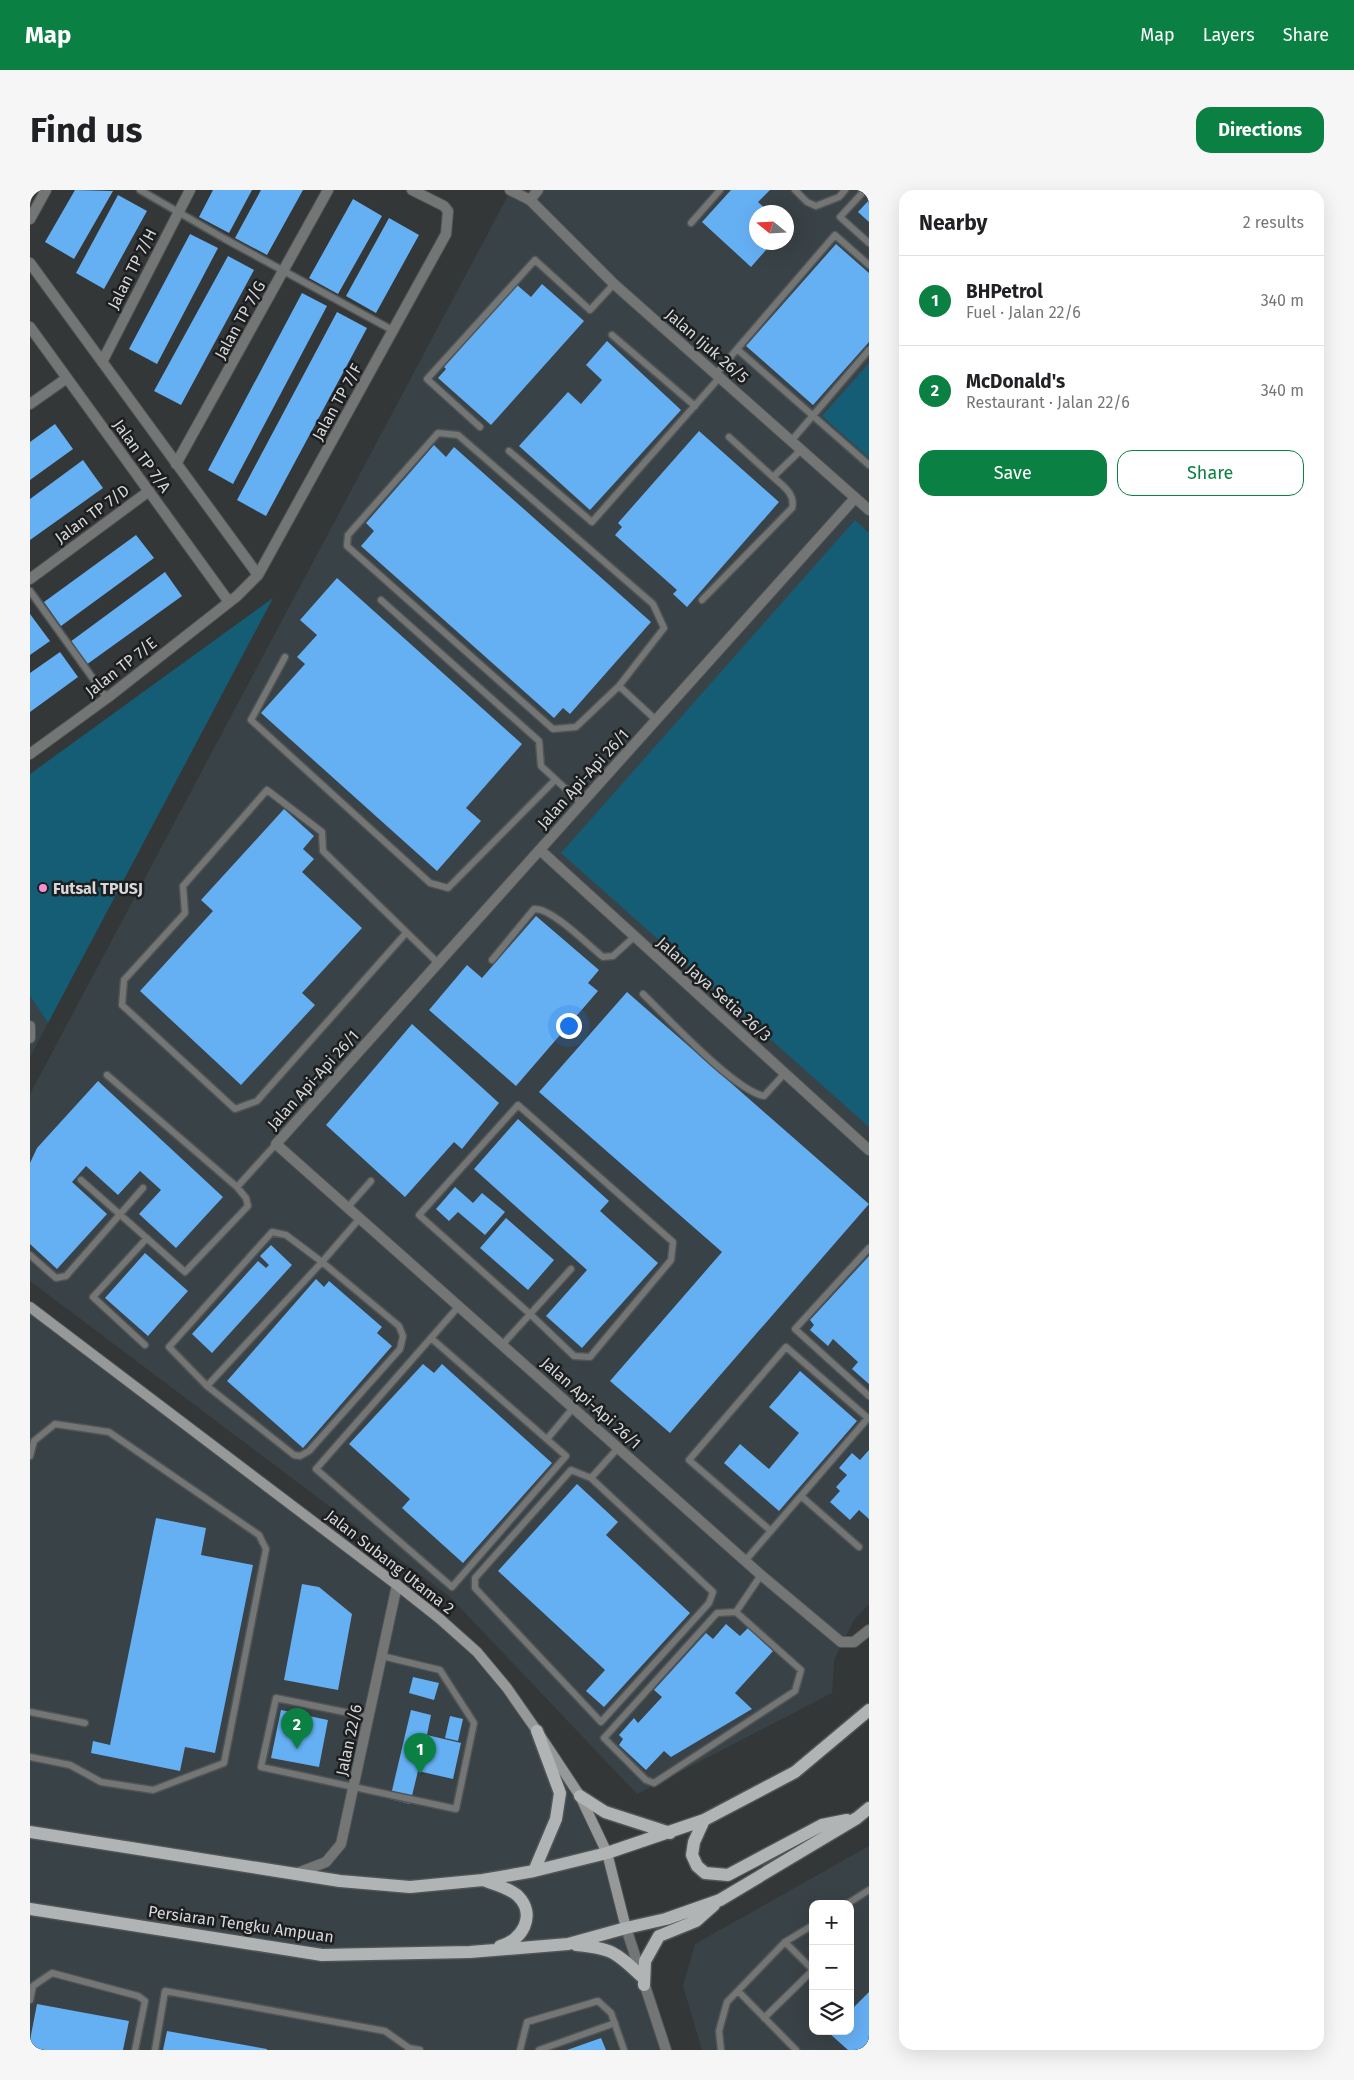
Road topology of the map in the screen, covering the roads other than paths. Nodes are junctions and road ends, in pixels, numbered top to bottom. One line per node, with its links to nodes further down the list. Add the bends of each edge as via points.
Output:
1 (46, 190): 14 (street)
2 (140, 190): 13 (lane)
3 (190, 190): 13 (street, Jalan TP 7/H)
4 (328, 190): 19 (street, Jalan TP 7/G)
5 (412, 190): 22 (street, Jalan TP 7/F, via 444,206 448,212 446,234)
6 (510, 190): 12 (street, Jalan Ijuk 26/5)
7 (538, 190): 12 (street)
8 (720, 190): 15 (lane)
9 (795, 190): 10 (lane, via 816,206 839,197)
10 (845, 190)
11 (865, 190): 16 (lane, via 840,217)
12 (530, 200): 20 (street, Jalan Ijuk 26/5)
13 (178, 213): 19 (lane); 26 (street, Jalan TP 7/H)
14 (30, 219)
15 (691, 223)
16 (869, 243)
17 (30, 262): 26 (street)
18 (869, 265): 24 (lane, via 835,235)
19 (285, 270): 22 (lane); 37 (street, Jalan TP 7/G)
20 (614, 284): 27 (street, Jalan Ijuk 26/5); 32 (lane, via 590,310 535,260 427,379)
21 (30, 327): 28 (street, Jalan TP 7/A)
22 (394, 331): 43 (street, Jalan TP 7/F)
23 (612, 335): 30 (lane)
24 (737, 349): 27 (lane); 31 (lane)
25 (869, 350): 31 (lane)
26 (102, 362): 37 (street)
27 (718, 375): 30 (lane); 34 (street, Jalan Ijuk 26/5)
28 (67, 378): 29 (street); 40 (street, Jalan TP 7/A)
29 (30, 404)
30 (695, 406): 35 (lane, via 592,522)
31 (813, 415): 34 (lane); 38 (lane)
32 (480, 427)
33 (729, 437): 39 (lane)
34 (792, 440): 36 (street, Jalan Ijuk 26/5)
35 (509, 450)
36 (802, 450): 39 (lane); 41 (street, Jalan Ijuk 26/5)
37 (176, 464): 43 (street)
38 (869, 465)
39 (773, 477): 47 (lane, via 791,494 792,508)
40 (149, 491): 44 (street, Jalan TP 7/D); 48 (street, Jalan TP 7/A)
41 (855, 498): 42 (street, Jalan Ijuk 26/5); 52 (street, Jalan Api-Api 26/1)
42 (869, 510)
43 (258, 575): 48 (street, Jalan TP 7/F)
44 (30, 579)
45 (30, 591): 51 (lane)
46 (381, 600): 54 (lane, via 539,741 541,766)
47 (702, 600)
48 (229, 602): 51 (street, Jalan TP 7/E)
49 (285, 657): 54 (lane, via 251,720 430,884 448,888)
50 (619, 686): 50 (lane, via 664,628 652,604 458,435 438,433 348,534 347,546 553,729 576,727); 52 (lane)
51 (107, 698): 53 (street, Jalan TP 7/E)
52 (656, 720): 55 (street, Jalan Api-Api 26/1)
53 (30, 754)
54 (555, 780): 55 (lane)
55 (582, 803): 56 (street, Jalan Api-Api 26/1)
56 (540, 850): 58 (street, Jalan Jaya Setia 26/3); 60 (street, Jalan Api-Api 26/1)
57 (406, 932): 57 (lane, via 257,1101 236,1109 122,1005 124,980 185,913 183,886 267,790 322,832 323,851); 60 (lane)
58 (634, 936): 59 (lane, via 613,956 603,957 545,910 534,909); 64 (street, Jalan Jaya Setia 26/3)
59 (492, 960)
60 (438, 963): 66 (street, Jalan Api-Api 26/1)
61 (643, 994): 64 (lane, via 730,1077 756,1094 764,1096)
62 (30, 1026): 63 (street)
63 (30, 1038)
64 (785, 1073): 67 (street, Jalan Jaya Setia 26/3)
65 (107, 1075): 70 (lane)
66 (276, 1144): 70 (lane); 72 (street, Jalan Api-Api 26/1)
67 (869, 1150)
68 (81, 1180): 73 (lane)
69 (371, 1181): 72 (lane)
70 (237, 1186): 75 (lane, via 248,1206 185,1272)
71 (143, 1188): 73 (lane)
72 (348, 1207): 74 (street, Jalan Api-Api 26/1)
73 (120, 1214): 75 (lane); 77 (lane, via 66,1276 56,1278)
74 (360, 1218): 78 (lane); 80 (street, Jalan Api-Api 26/1)
75 (147, 1238): 85 (lane, via 93,1297)
76 (869, 1248): 87 (lane, via 795,1329)
77 (30, 1255)
78 (322, 1262): 86 (lane); 86 (lane, via 286,1236 272,1232 169,1347); 86 (lane, via 399,1326 404,1336 400,1349 309,1451 300,1456 294,1455)
79 (571, 1269): 82 (lane)
80 (459, 1306): 83 (lane); 84 (street, Jalan Api-Api 26/1)
81 (30, 1307): 98 (main road, Jalan Subang Utama 2)
82 (530, 1314): 82 (lane, via 419,1215 518,1105 672,1242 671,1260 590,1357 574,1356); 84 (lane)
83 (431, 1338): 89 (lane); 89 (lane, via 316,1468 452,1587 566,1456)
84 (502, 1344): 88 (street, Jalan Api-Api 26/1)
85 (144, 1345)
86 (207, 1386)
87 (869, 1396)
88 (573, 1408): 89 (lane); 90 (street, Jalan Api-Api 26/1)
89 (547, 1439)
90 (618, 1448): 92 (lane); 96 (street, Jalan Api-Api 26/1)
91 (30, 1456): 107 (lane, via 34,1441 55,1424 109,1432 259,1535 266,1549 224,1763 153,1790 101,1782 70,1765)
92 (591, 1478): 92 (lane, via 712,1592 709,1603 601,1722 475,1588 475,1578 571,1470)
93 (801, 1496): 94 (lane); 94 (lane, via 868,1418 786,1347 689,1460); 95 (lane)
94 (771, 1531): 96 (lane)
95 (860, 1547)
96 (745, 1561): 97 (street, Jalan Api-Api 26/1)
97 (762, 1575): 99 (lane); 100 (street, Jalan Api-Api 26/1, via 841,1642 854,1642)
98 (397, 1585): 101 (street, Jalan 22/6); 106 (main road, Jalan Subang Utama 2, via 477,1652)
99 (736, 1612): 99 (lane, via 717,1613 604,1738 646,1780 654,1783 795,1691 801,1670)
100 (869, 1630)
101 (382, 1656): 104 (street, Jalan 22/6); 108 (lane, via 440,1670 474,1723 458,1800 456,1809)
102 (869, 1710): 112 (main road, via 795,1772)
103 (30, 1712): 105 (lane)
104 (369, 1717): 108 (street, Jalan 22/6); 108 (lane, via 276,1698 261,1766)
105 (86, 1723)
106 (537, 1731): 109 (main road, Jalan Subang Utama 2); 116 (main road, via 560,1793 556,1819)
107 (30, 1757)
108 (354, 1786): 117 (street, Jalan 22/6, via 341,1844 326,1862)
109 (580, 1796): 114 (main road, via 605,1812); 115 (main road, Jalan Subang Utama 2)
110 (869, 1808): 111 (main road)
111 (857, 1818): 112 (main road, via 822,1825 728,1875 705,1873 692,1855); 120 (main road)
112 (704, 1820): 114 (main road)
113 (30, 1832): 117 (main road)
114 (670, 1833): 115 (main road)
115 (607, 1853): 116 (main road); 124 (main road, Jalan Subang Utama 2)
116 (534, 1871): 118 (main road)
117 (294, 1874): 118 (main road, via 410,1886)
118 (483, 1880): 127 (main road, via 518,1896 526,1909 527,1919 522,1932 510,1943)
119 (869, 1890): 121 (lane)
120 (720, 1900): 124 (main road, Persiaran Tengku Ampuan, via 666,1919); 128 (main road, via 696,1921 659,1936 646,1962)
121 (853, 1900)
122 (30, 1909): 127 (main road, Persiaran Tengku Ampuan, via 322,1955)
123 (809, 1927): 125 (lane)
124 (626, 1928): 126 (main road, Persiaran Tengku Ampuan); 128 (street)
125 (785, 1942): 129 (lane); 131 (lane, via 813,1970)
126 (568, 1944): 127 (main road, Persiaran Tengku Ampuan); 128 (main road, via 600,1947 619,1956)
127 (470, 1952)
128 (642, 1981): 140 (street)
129 (738, 1991): 131 (lane); 141 (lane, via 727,2002 719,2031)
130 (30, 2000): 134 (lane, via 32,1986 52,1973 138,1996 145,2001)
131 (764, 2018): 142 (lane)
132 (615, 2023): 137 (lane, via 612,2013 598,2001 527,2022); 138 (lane); 139 (lane)
133 (408, 2049): 135 (lane, via 385,2031 165,1991); 136 (lane)
134 (135, 2050)
135 (155, 2050)
136 (420, 2050)
137 (520, 2050)
138 (539, 2050)
139 (624, 2050)
140 (666, 2050)
141 (721, 2050)
142 (796, 2050)

